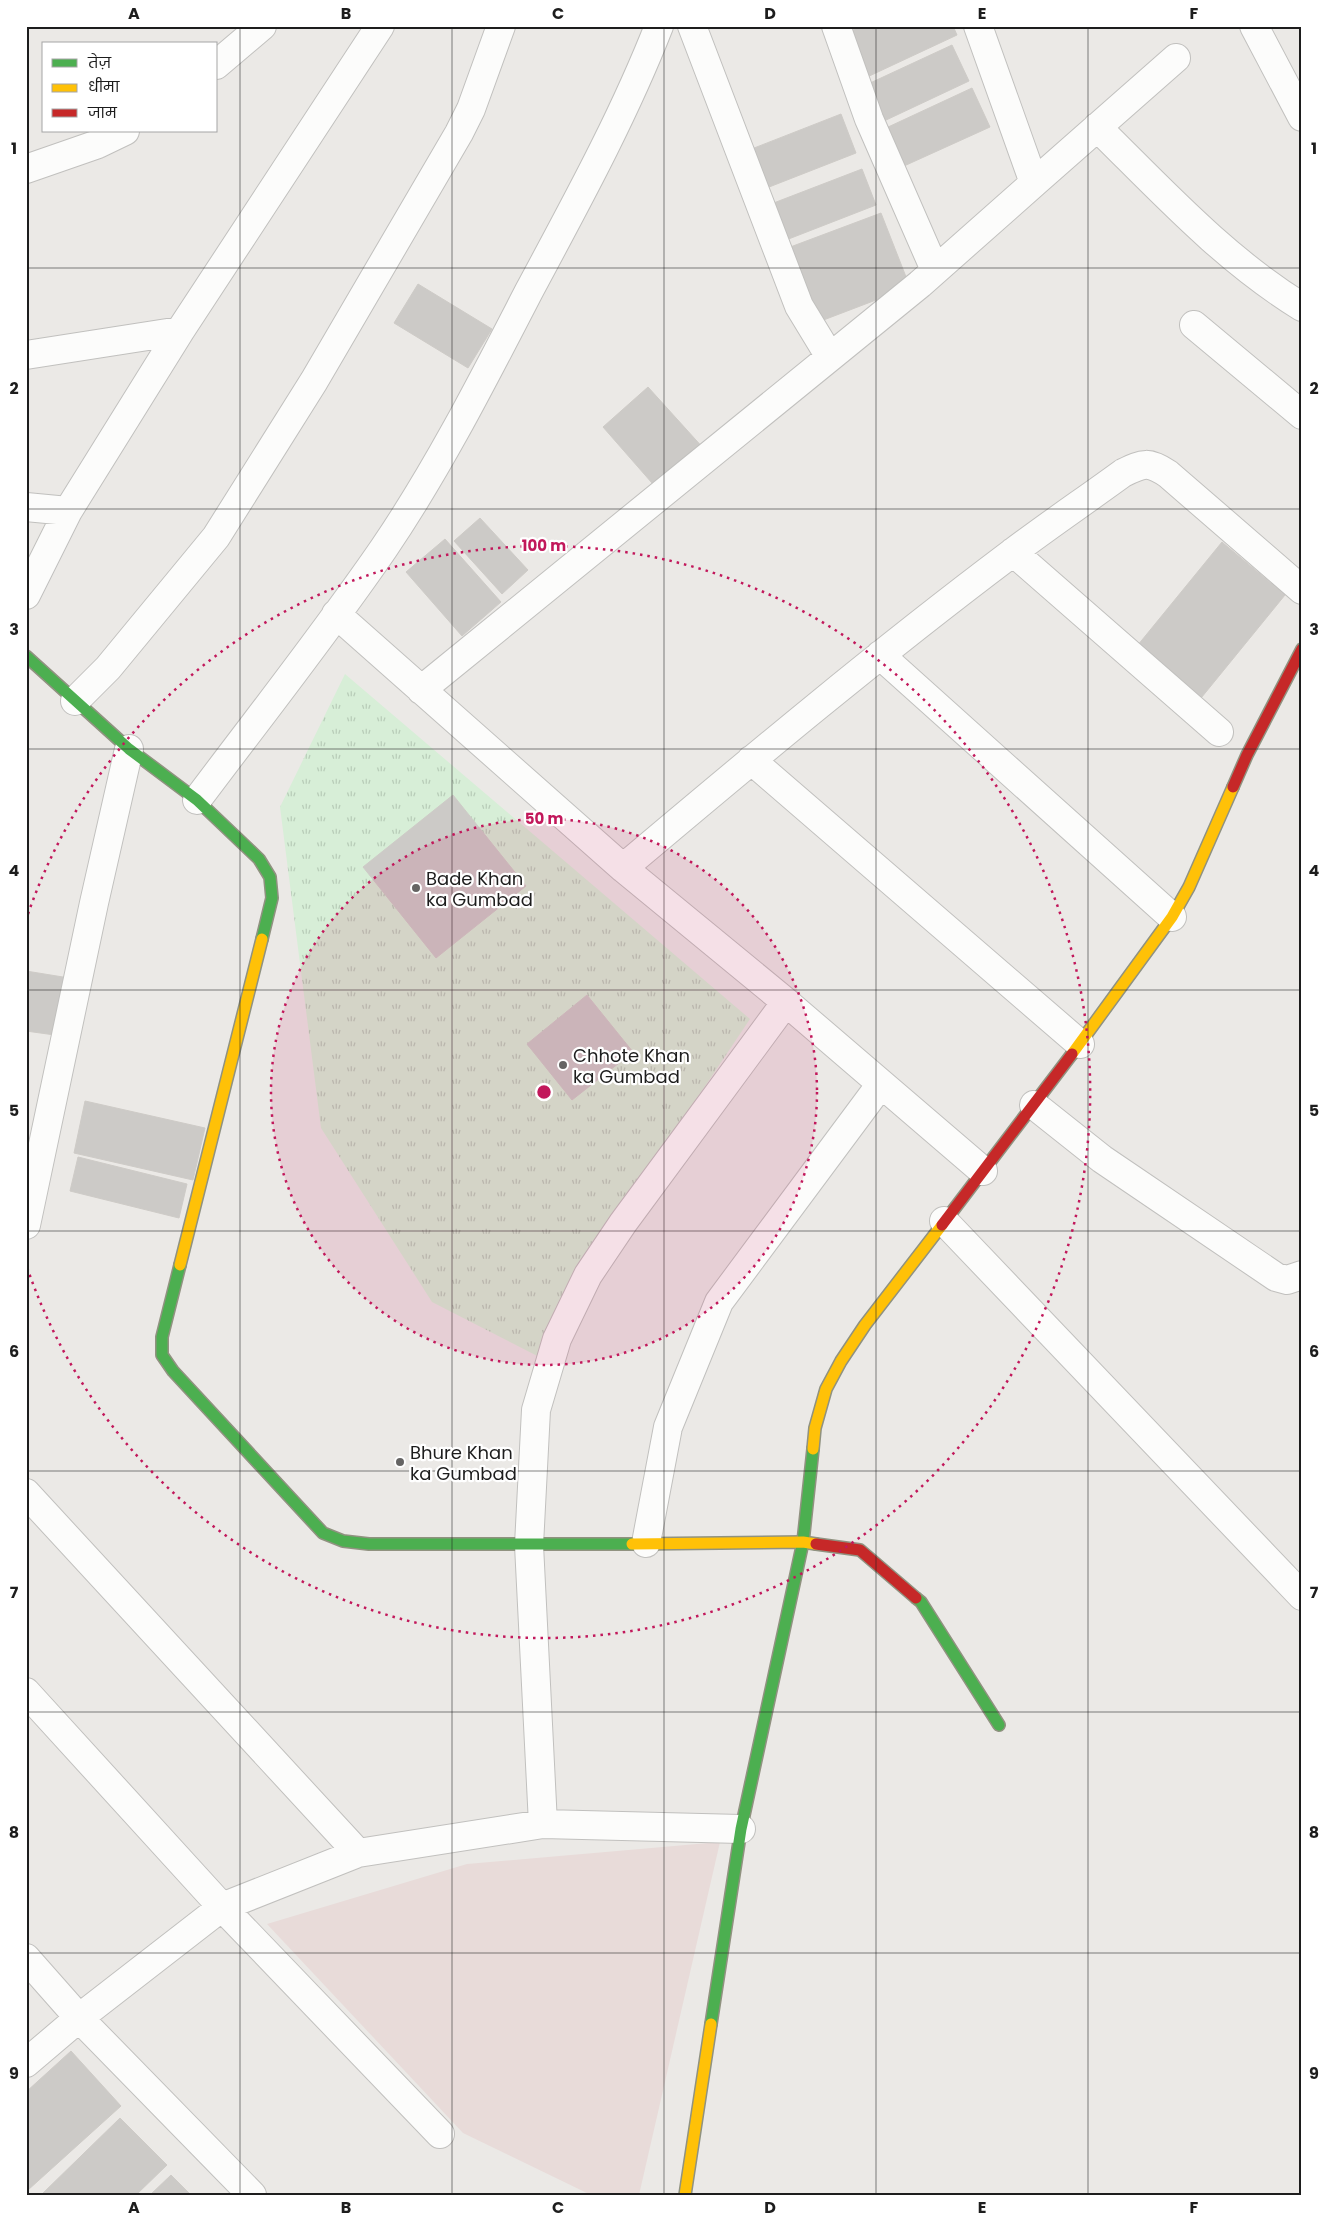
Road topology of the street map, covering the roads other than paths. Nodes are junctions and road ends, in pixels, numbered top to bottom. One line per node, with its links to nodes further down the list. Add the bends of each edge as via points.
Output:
1 (262, 26): 10 (street)
2 (380, 26): 19 (street)
3 (501, 26): 33 (street, via 471,110 459,133 304,397 216,537 108,668)
4 (659, 26): 28 (street, via 586,184 482,380 404,517)
5 (692, 26): 21 (street, via 799,306)
6 (836, 26): 16 (street, via 869,119)
7 (978, 26): 15 (street)
8 (1254, 26): 11 (street)
9 (1176, 58): 12 (street)
10 (218, 63)
11 (1302, 117)
12 (1098, 127): 15 (street); 17 (street, via 1186,216 1246,269)
13 (123, 132): 14 (street)
14 (26, 169)
15 (1034, 183): 16 (street)
16 (935, 270): 21 (street)
17 (1302, 307)
18 (1194, 325): 22 (street)
19 (180, 331): 20 (street); 24 (street)
20 (26, 355)
21 (830, 356): 32 (street)
22 (1302, 415)
23 (26, 507): 24 (street)
24 (68, 512): 27 (street)
25 (1013, 552): 26 (street, via 1123,474 1142,464 1154,465); 30 (street); 34 (street)
26 (1302, 590)
27 (26, 595)
28 (336, 614): 32 (street); 37 (street)
29 (1302, 649): 39 (street, via 1247,755 1189,887)
30 (880, 655): 36 (street); 39 (street)
31 (26, 656): 33 (street)
32 (421, 690): 38 (street)
33 (75, 701): 35 (street)
34 (1219, 732)
35 (129, 748): 37 (street); 46 (street)
36 (751, 760): 38 (street); 41 (street)
37 (197, 800): 51 (street, via 259,859 270,877 272,898 162,1337 162,1355 173,1371 323,1533 343,1541 369,1544)
38 (624, 868): 40 (street)
39 (1172, 916): 41 (street)
40 (786, 1002): 42 (street); 51 (street, via 623,1223 588,1275 557,1339 536,1410)
41 (1080, 1044): 43 (street)
42 (881, 1084): 44 (street); 50 (street, via 719,1302 668,1427)
43 (1034, 1105): 44 (street); 47 (street, via 1102,1159 1276,1277 1286,1280)
44 (983, 1171): 45 (street)
45 (944, 1221): 49 (street, via 865,1324 826,1389 815,1428); 52 (street)
46 (26, 1225)
47 (1302, 1275)
48 (26, 1493): 57 (street)
49 (803, 1542): 50 (street); 54 (street, via 860,1550 921,1602); 56 (street)
50 (646, 1543): 51 (street)
51 (529, 1545): 55 (street)
52 (1302, 1596)
53 (26, 1692): 58 (street)
54 (1000, 1725)
55 (542, 1824): 56 (street); 57 (street)
56 (740, 1828): 64 (street)
57 (358, 1854): 58 (street)
58 (222, 1907): 60 (street); 62 (street)
59 (26, 1958): 60 (street)
60 (80, 2018): 61 (street); 63 (street)
61 (26, 2063)
62 (440, 2134)
63 (252, 2195)
64 (684, 2195)

